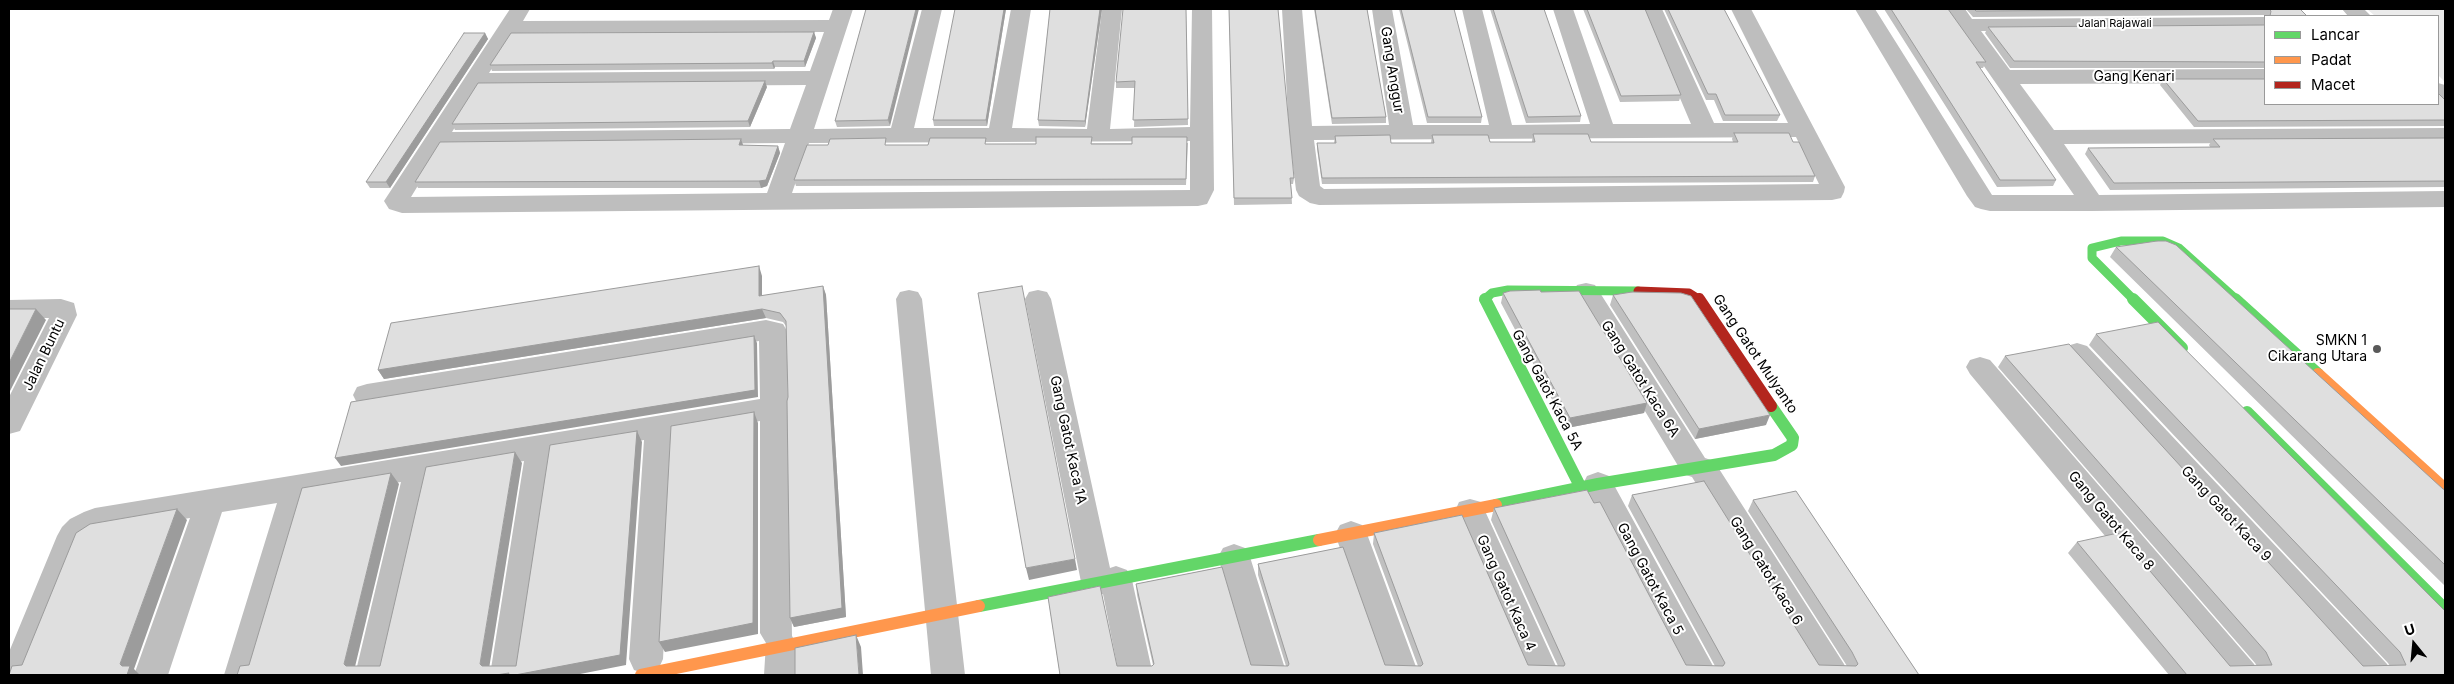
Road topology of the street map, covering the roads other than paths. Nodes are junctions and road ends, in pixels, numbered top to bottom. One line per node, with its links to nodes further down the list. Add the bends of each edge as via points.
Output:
1 (932, 9): 27 (street)
2 (1021, 9): 29 (street)
3 (1112, 9): 30 (street)
4 (1202, 9): 26 (street)
5 (1292, 9): 25 (street)
6 (1382, 9): 24 (street, Gang Anggur)
7 (1472, 9): 22 (street)
8 (1563, 9): 23 (street)
9 (1652, 9): 20 (street)
10 (1742, 9): 21 (street)
11 (1865, 9): 36 (street, via 1984,201)
12 (840, 17): 14 (street); 18 (street)
13 (1960, 17): 15 (street, Jalan Rajawali); 17 (street)
14 (514, 18): 19 (street)
15 (2264, 23)
16 (2264, 76): 17 (street, Gang Kenari)
17 (2003, 77): 31 (street)
18 (818, 78): 19 (street); 32 (street)
19 (475, 80): 33 (street)
20 (1705, 129): 21 (street); 23 (street)
21 (1803, 130): 25 (street, via 1833,187 1832,192 1326,198 1308,190)
22 (1502, 131): 23 (street); 24 (street)
23 (1604, 131)
24 (1402, 132): 25 (street)
25 (1301, 133)
26 (1203, 134): 30 (street); 35 (street, via 1202,190 1201,195 1192,199)
27 (901, 135): 29 (street); 32 (street)
28 (2445, 135): 31 (street)
29 (999, 136): 30 (street)
30 (1098, 136)
31 (2047, 137): 36 (street)
32 (797, 138): 33 (street); 35 (street)
33 (435, 140): 35 (street, via 396,200 402,205)
34 (2445, 199): 36 (street)
35 (776, 201)
36 (2092, 203)
37 (1586, 292): 50 (street, Gang Gatot Kaca 6A); 50 (street, Gang Gatot Mulyanto, via 1678,292 1698,298 1793,438 1792,445 1774,455); 52 (street, Gang Gatot Kaca 5A, via 1508,290 1487,296 1484,300)
38 (909, 298): 61 (street)
39 (1038, 299): 59 (street, Gang Gatot Kaca 1A)
40 (9, 309): 47 (street, Jalan Buntu, via 64,310)
41 (2077, 353): 77 (street, Gang Gatot Kaca 9)
42 (2193, 359): 54 (street, via 2092,258 2092,248 2121,241 2150,240 2180,248)
43 (1980, 367): 76 (street, Gang Gatot Kaca 8)
44 (367, 395): 46 (street, via 771,330 775,335)
45 (2235, 401): 60 (street)
46 (776, 408): 48 (street); 62 (street)
47 (10, 423)
48 (660, 427): 49 (street); 63 (street)
49 (541, 447): 51 (street); 68 (street)
50 (1700, 467): 52 (street); 75 (street, Gang Gatot Kaca 6)
51 (419, 468): 53 (street); 67 (street)
52 (1590, 486): 56 (street); 74 (street, Gang Gatot Kaca 5)
53 (296, 489): 55 (street); 66 (street)
54 (2445, 489)
55 (210, 503): 64 (street, via 95,521 81,528 73,536); 65 (street)
56 (1470, 511): 57 (street); 73 (street, Gang Gatot Kaca 4)
57 (1350, 534): 58 (street); 72 (street)
58 (1234, 558): 59 (street); 71 (street)
59 (1107, 581): 61 (street); 70 (street, Gang Gatot Kaca 1A)
60 (2445, 609)
61 (941, 613): 62 (street); 69 (street)
62 (780, 652): 63 (street)
63 (643, 667)
64 (16, 675)
65 (151, 675)
66 (241, 675)
67 (372, 675)
68 (507, 675)
69 (948, 675)
70 (1136, 675)
71 (1270, 675)
72 (1402, 675)
73 (1543, 675)
74 (1701, 675)
75 (1832, 675)
76 (2242, 675)
77 (2375, 675)

